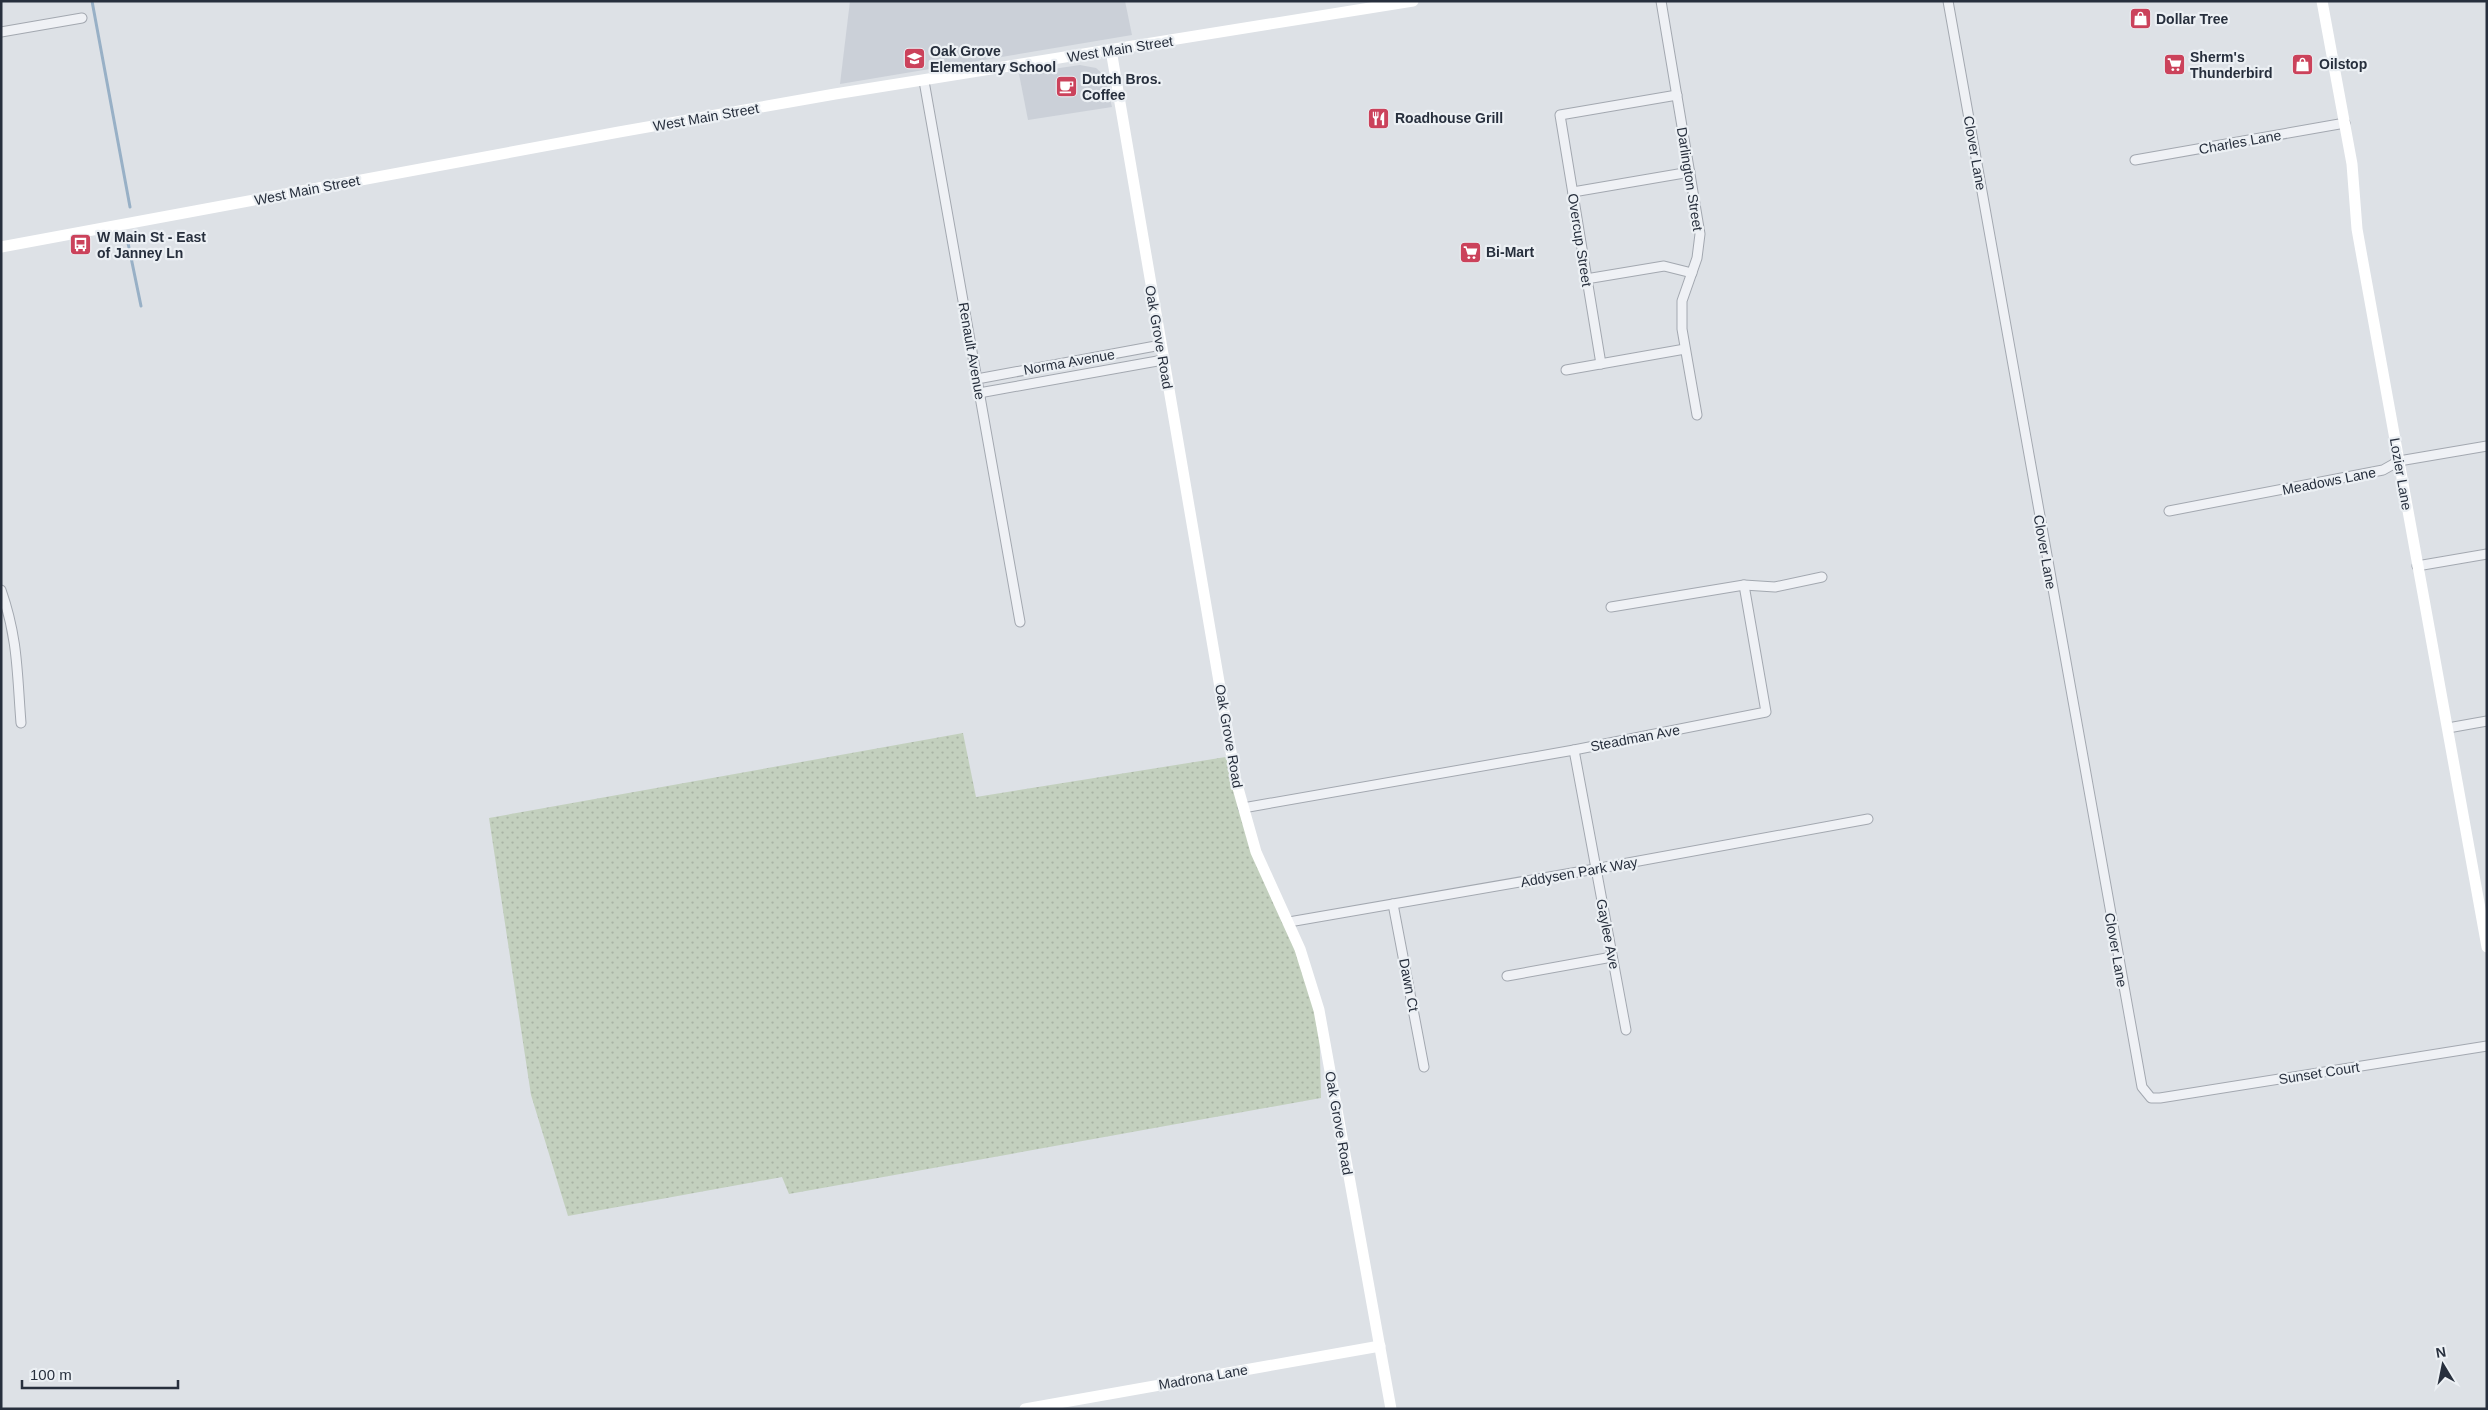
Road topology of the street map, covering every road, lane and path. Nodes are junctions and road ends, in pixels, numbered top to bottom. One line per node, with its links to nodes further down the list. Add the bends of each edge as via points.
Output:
1 (1412, 1): 7 (main road, West Main Street)
2 (1661, 1): 9 (street, Darlington Street)
3 (1948, 1): 50 (street, Clover Lane, via 2127,1014 2142,1087)
4 (2322, 1): 10 (main road, Lozier Lane)
5 (82, 18): 6 (street)
6 (1, 32)
7 (1112, 50): 8 (main road, West Main Street); 17 (main road, Oak Grove Road)
8 (924, 81): 14 (main road, West Main Street, via 619,132); 22 (street, Renault Avenue)
9 (1677, 95): 12 (street, Darlington Street); 13 (street, Overcup Street, via 1560,115)
10 (2345, 123): 11 (street, Charles Lane); 26 (main road, Lozier Lane, via 2357,229)
11 (2135, 160)
12 (1690, 172): 13 (street); 15 (street, Darlington Street, via 1700,234)
13 (1573, 192): 16 (street, Overcup Street)
14 (1, 247)
15 (1692, 272): 16 (street, via 1664,266); 18 (street, Darlington Street, via 1682,301)
16 (1586, 279): 20 (street, Overcup Street)
17 (1161, 345): 19 (main road, Oak Grove Road); 22 (street, Norma Avenue)
18 (1685, 349): 20 (street); 24 (street, Darlington Street)
19 (1163, 360): 23 (street, Norma Avenue); 39 (main road, Oak Grove Road)
20 (1601, 364): 21 (street)
21 (1566, 370)
22 (977, 379): 23 (street, Renault Avenue)
23 (979, 393): 34 (street, Renault Avenue)
24 (1698, 416)
25 (2487, 446): 26 (street, Meadows Lane)
26 (2399, 461): 27 (street, Meadows Lane, via 2383,470); 29 (main road, Lozier Lane)
27 (2169, 511)
28 (2487, 554): 29 (street)
29 (2417, 566): 37 (main road, Lozier Lane)
30 (1822, 577): 31 (street, via 1776,586)
31 (1744, 585): 33 (street); 38 (street, Steadman Ave, via 1766,712)
32 (1, 590): 36 (street, via 17,647)
33 (1611, 606)
34 (1020, 622)
35 (2487, 721): 37 (street)
36 (21, 723)
37 (2448, 728): 44 (main road, Lozier Lane)
38 (1574, 750): 39 (street, Steadman Ave); 41 (street, Gaylee Ave)
39 (1243, 808): 43 (main road, Oak Grove Road, via 1256,852)
40 (1868, 819): 41 (street, Addysen Park Way)
41 (1595, 870): 42 (street, Addysen Park Way); 45 (street, Gaylee Ave)
42 (1393, 904): 43 (street, Addysen Park Way); 49 (street, Dawn Ct)
43 (1289, 922): 51 (main road, Oak Grove Road, via 1319,1010)
44 (2487, 947)
45 (1612, 957): 46 (street); 47 (street, Gaylee Ave)
46 (1507, 976)
47 (1626, 1030)
48 (2487, 1046): 50 (street, Sunset Court)
49 (1424, 1067)
50 (2151, 1098)
51 (1380, 1346): 52 (main road, Madrona Lane); 53 (main road, Oak Grove Road)
52 (1025, 1409)
53 (1391, 1409)

